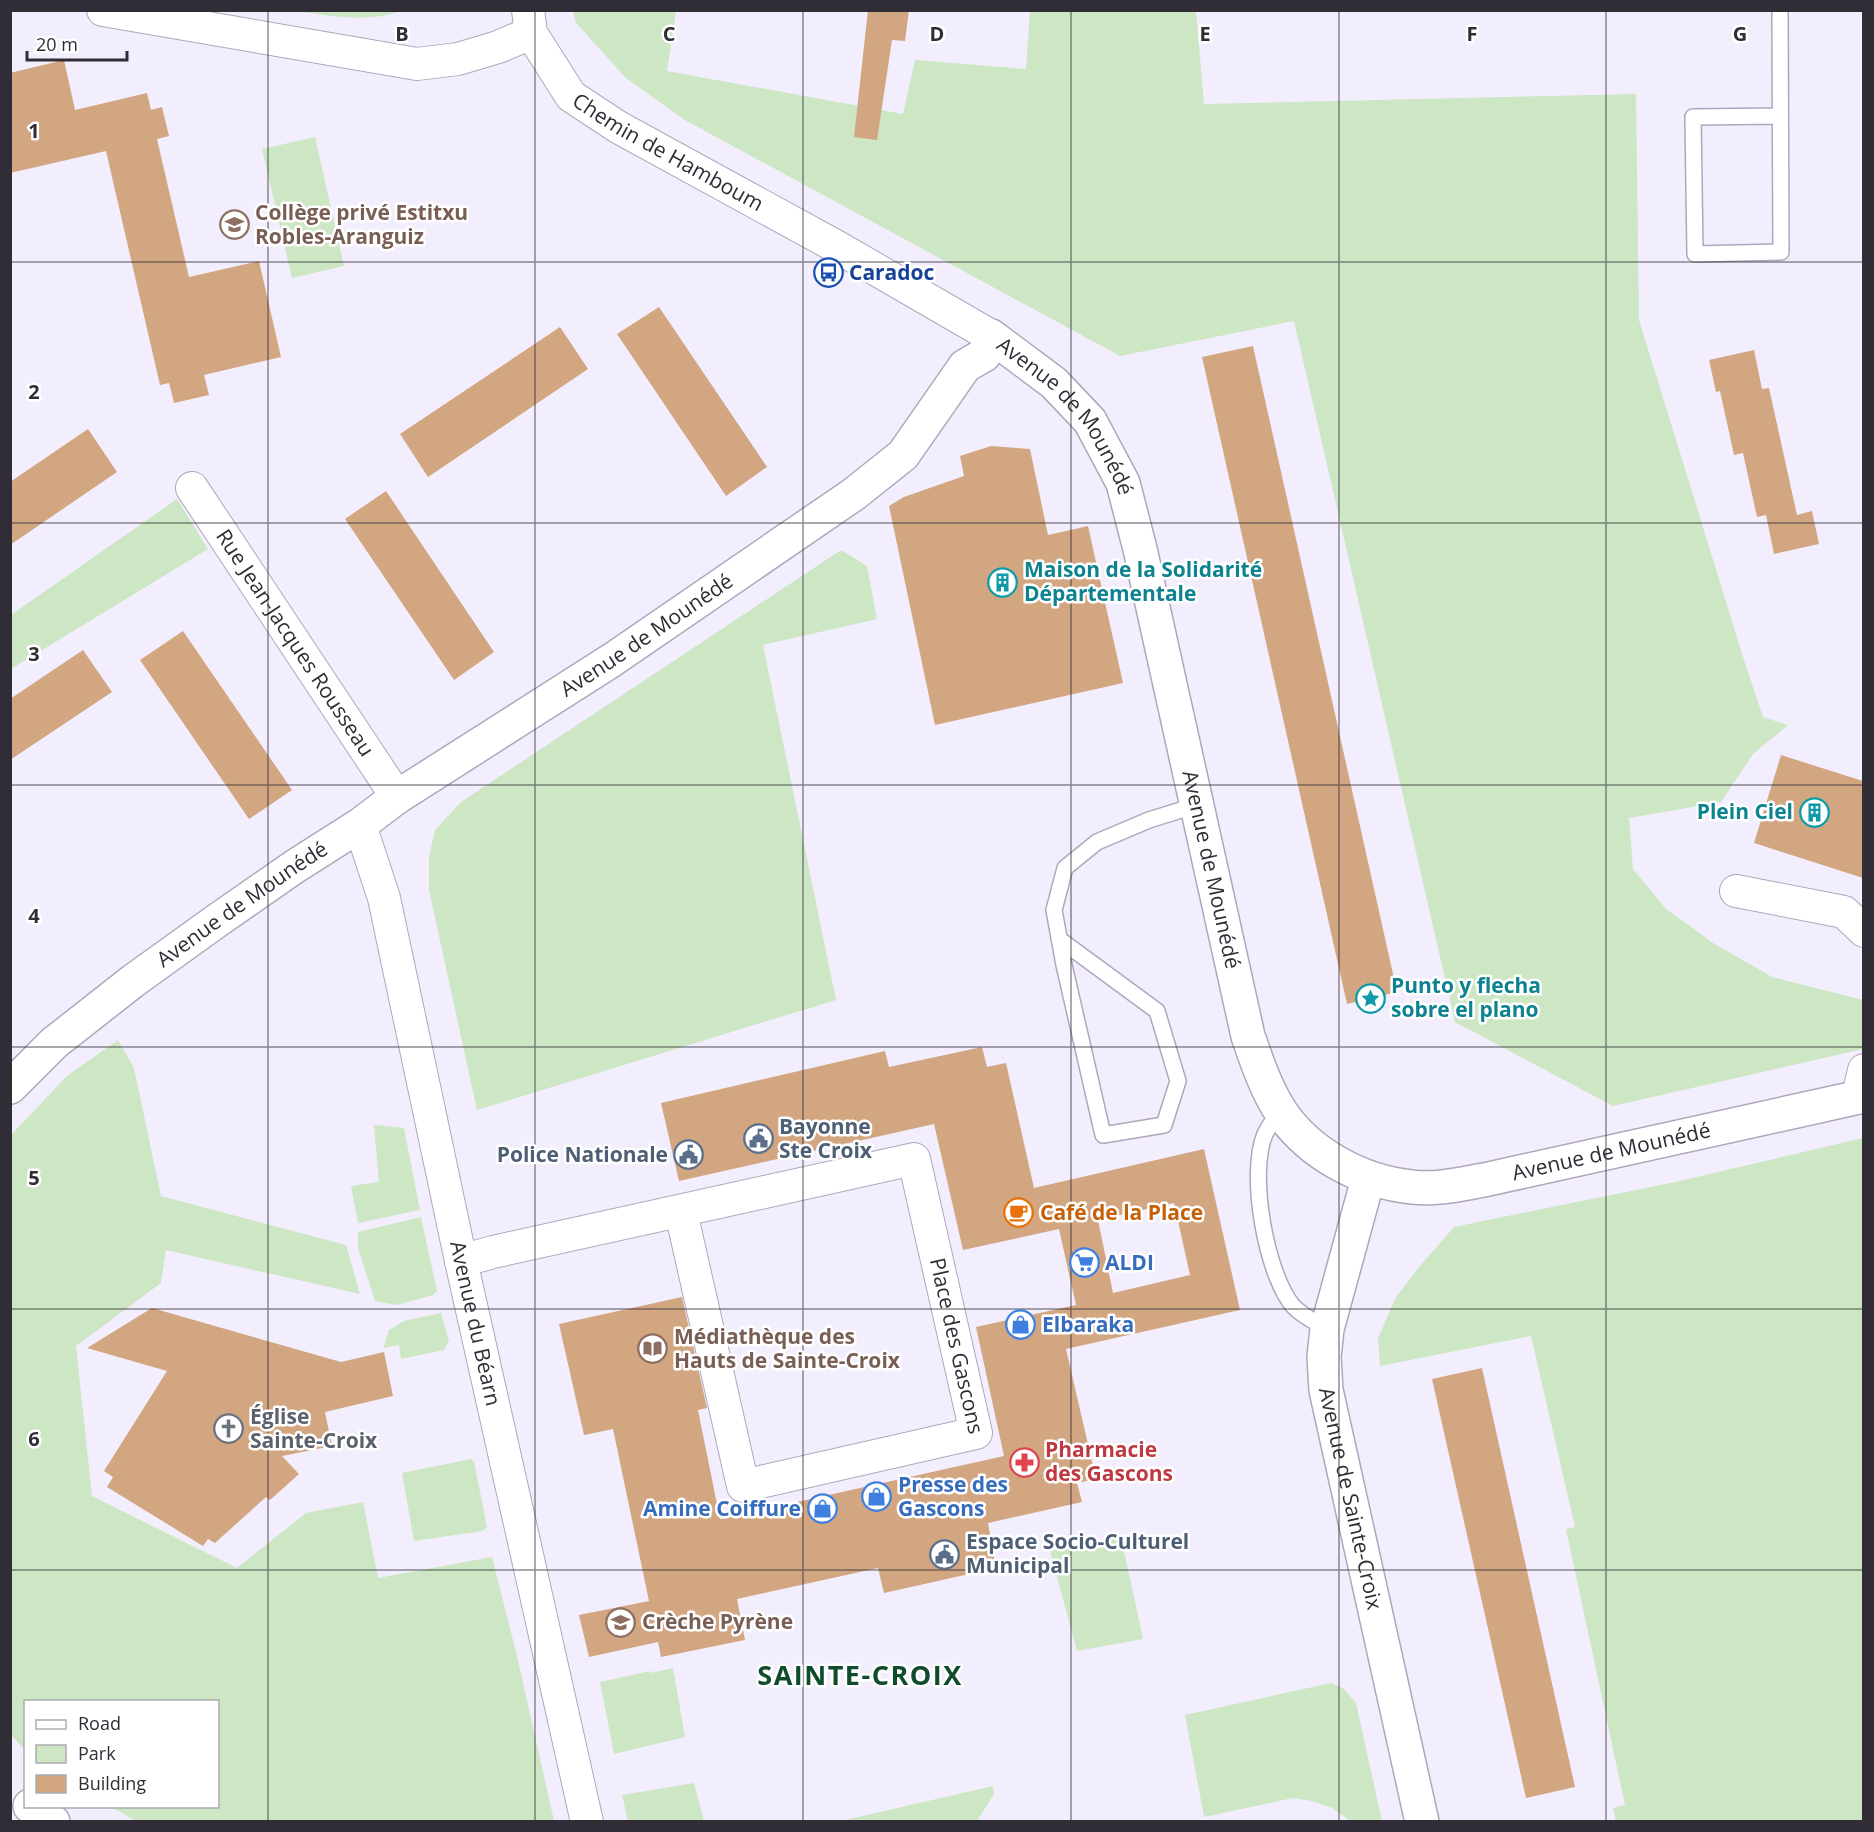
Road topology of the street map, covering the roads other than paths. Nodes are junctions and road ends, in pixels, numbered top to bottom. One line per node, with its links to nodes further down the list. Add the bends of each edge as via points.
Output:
1 (103, 10): 3 (street, Chemin de Hamboum, via 417,64 458,59 498,47)
2 (1779, 10): 4 (lane)
3 (530, 22): 5 (street, Chemin de Hamboum, via 571,96 618,127)
4 (1780, 116): 4 (lane, via 1781,252 1695,254 1693,117)
5 (991, 336): 7 (street, Avenue de Mounédé, via 984,355 965,366 903,455 854,494 612,660); 8 (street, Avenue de Mounédé, via 1054,383 1090,421 1123,483)
6 (192, 488): 7 (street, Rue Jean-Jacques Rousseau)
7 (397, 797): 9 (street, Avenue de Mounédé)
8 (1197, 806): 12 (lane, via 1149,820 1097,843 1065,868 1054,910); 15 (street, Avenue de Mounédé, via 1248,1036)
9 (360, 825): 13 (street, Avenue de Mounédé, via 133,981 54,1043); 18 (street, Avenue du Béarn, via 384,898)
10 (1736, 891): 11 (street, via 1844,912)
11 (1863, 931)
12 (1059, 939): 12 (lane, via 1156,1011 1178,1081 1164,1125 1103,1136)
13 (10, 1087)
14 (1862, 1088): 16 (street, Avenue de Mounédé, via 1484,1180 1412,1187)
15 (1280, 1110): 16 (street, Avenue de Mounédé, via 1305,1139 1332,1160); 19 (lane, via 1265,1135 1260,1160 1259,1203 1270,1254 1279,1285 1294,1306)
16 (1368, 1179): 19 (street, Avenue de Sainte-Croix)
17 (681, 1212): 17 (street, Place des Gascons, via 743,1486 976,1433 914,1159); 18 (street, Place des Gascons)
18 (461, 1261): 24 (street, Avenue du Béarn)
19 (1328, 1329): 25 (street, Avenue de Sainte-Croix, via 1324,1357 1326,1390)
20 (10, 1794): 21 (street)
21 (24, 1803)
22 (33, 1808): 23 (street)
23 (53, 1821)
24 (587, 1821)
25 (1422, 1821)

